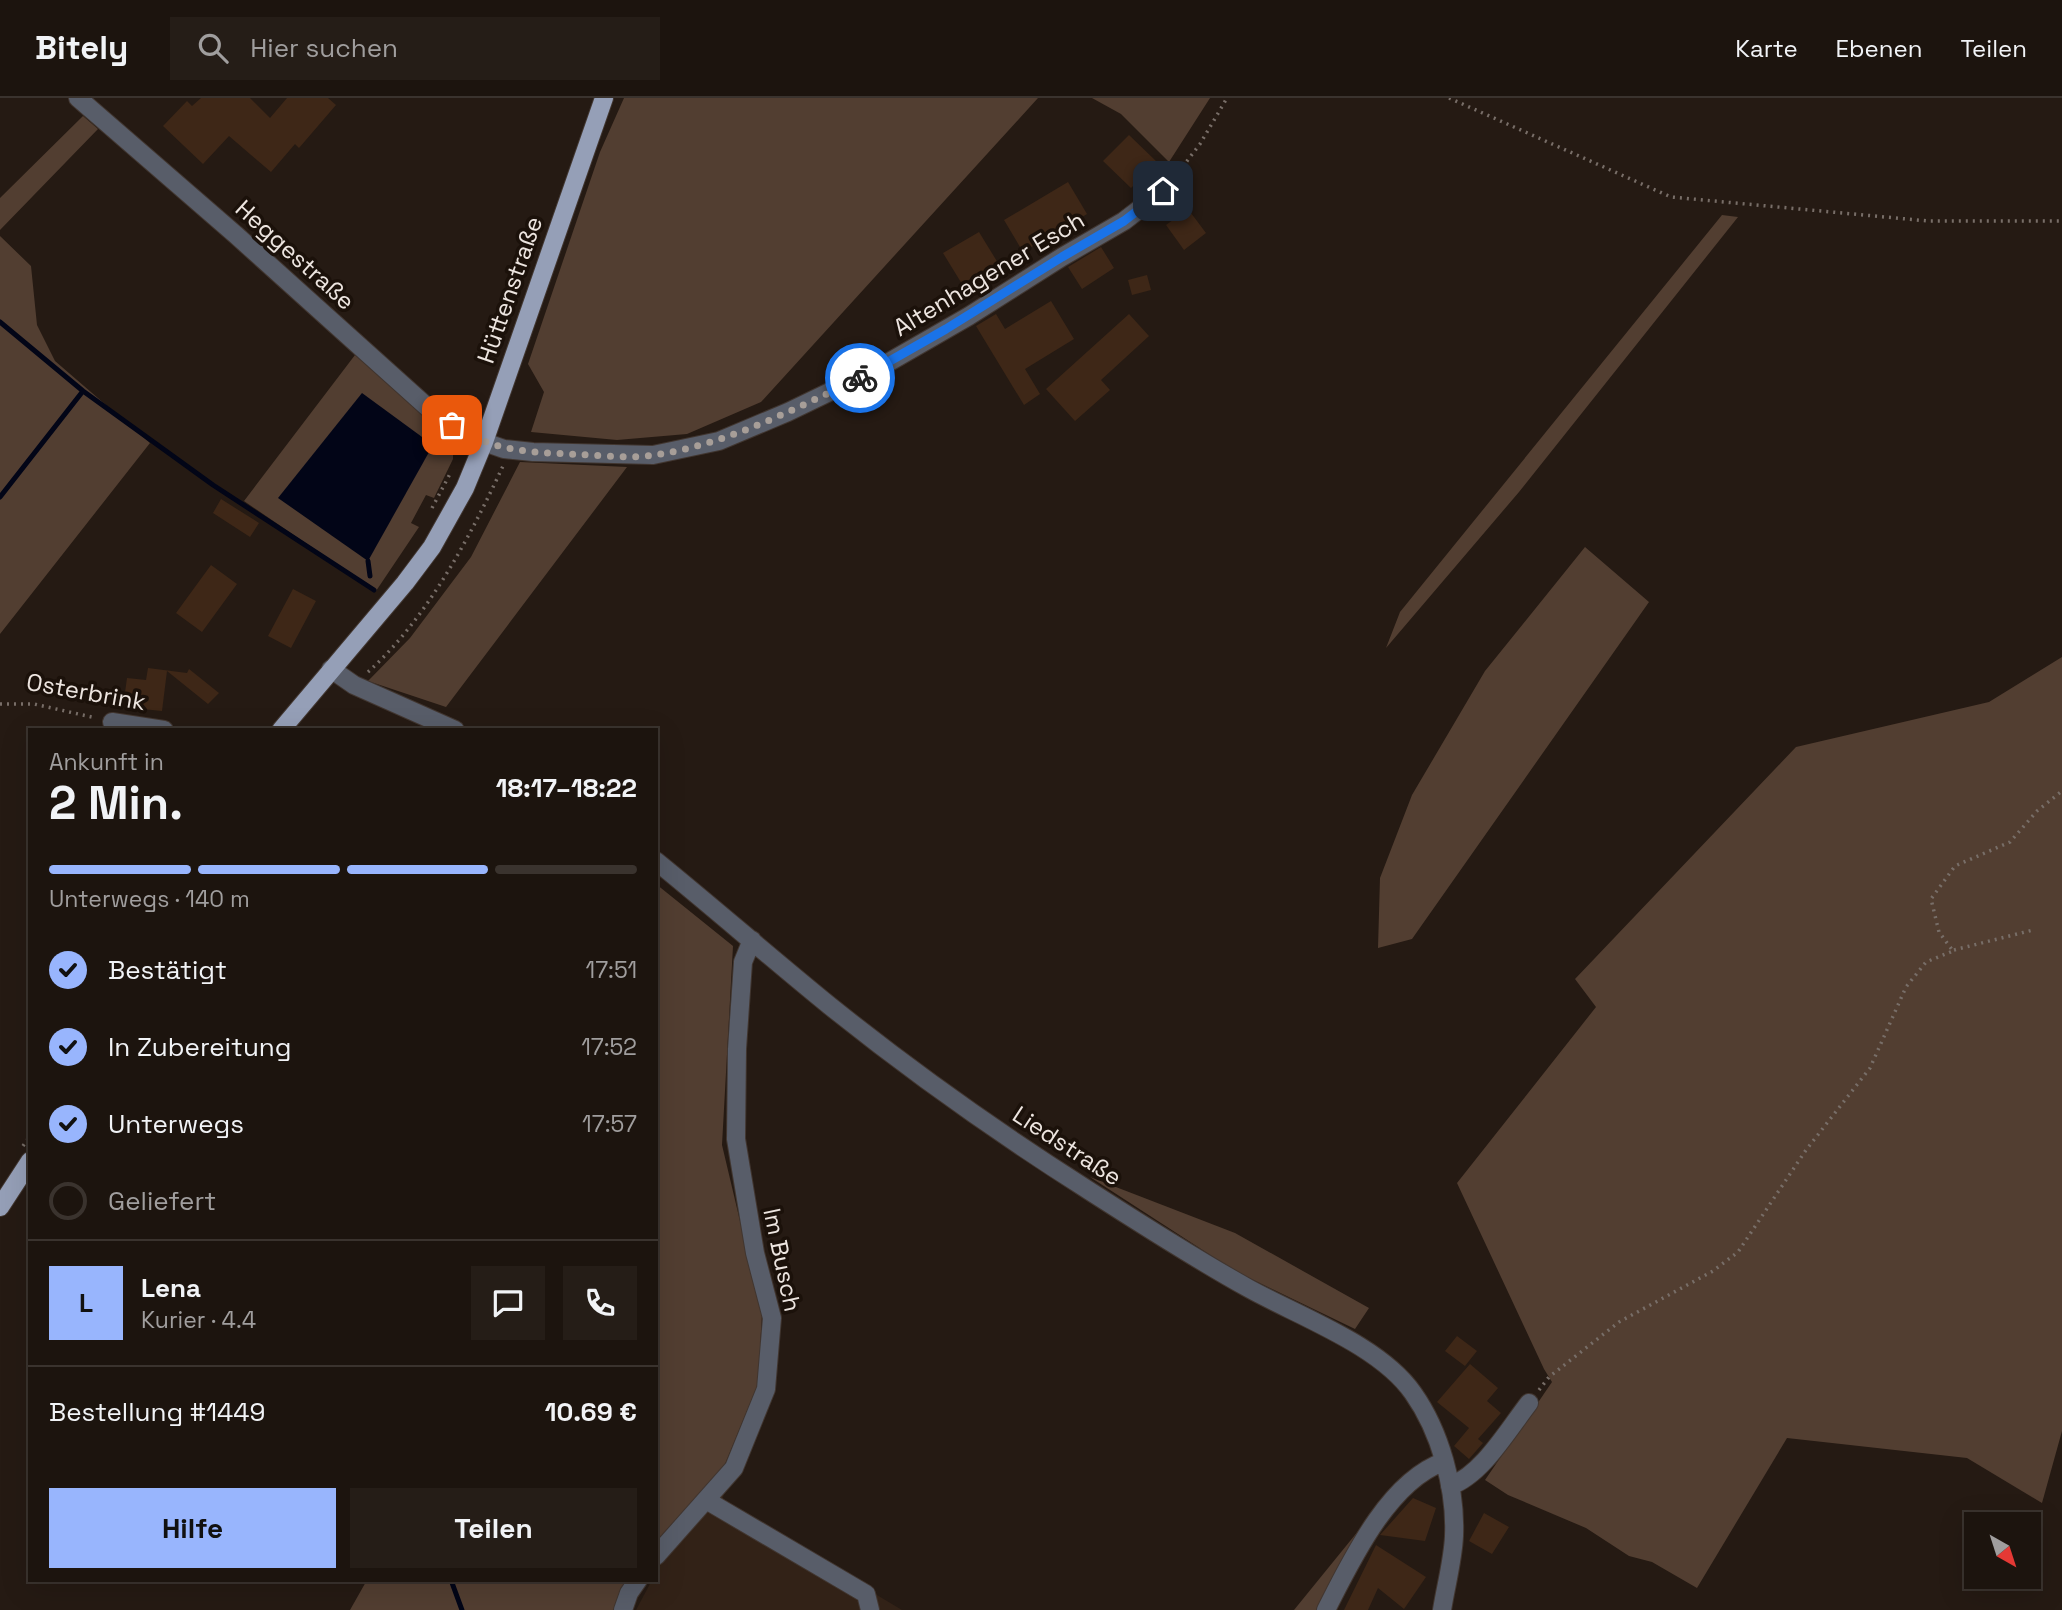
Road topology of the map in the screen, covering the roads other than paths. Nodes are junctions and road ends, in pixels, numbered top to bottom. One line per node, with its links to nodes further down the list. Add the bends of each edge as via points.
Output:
1 (78, 98): 4 (street, Heggestraße, via 435,414)
2 (604, 98): 4 (main road, Hüttenstraße)
3 (1163, 191): 4 (street, Altenhagener Esch, via 1124,221 877,369 719,441 653,455 509,450)
4 (484, 442): 5 (main road, Hüttenstraße, via 432,547)
5 (331, 669): 8 (main road, Hüttenstraße); 9 (street, via 354,685)
6 (112, 722): 7 (street, Osterbrink)
7 (151, 728)
8 (283, 728)
9 (451, 728)
10 (658, 863): 11 (street, Liedstraße)
11 (752, 940): 15 (street, Liedstraße, via 829,1005 978,1117 1228,1276 1337,1334 1391,1369 1423,1410); 17 (street, Im Busch, via 743,962 736,1139 755,1253 772,1318 766,1389 734,1468)
12 (28, 1164): 13 (main road)
13 (0, 1207)
14 (1529, 1403): 16 (street, via 1478,1467 1464,1481)
15 (1443, 1462): 16 (street, Liedstraße); 22 (street, via 1422,1473 1389,1503)
16 (1450, 1486): 23 (street, Liedstraße, via 1454,1535)
17 (706, 1500): 18 (street, Im Busch); 21 (street, via 866,1594)
18 (658, 1554)
19 (637, 1582): 20 (street)
20 (623, 1610)
21 (870, 1610)
22 (1326, 1610)
23 (1442, 1610)

